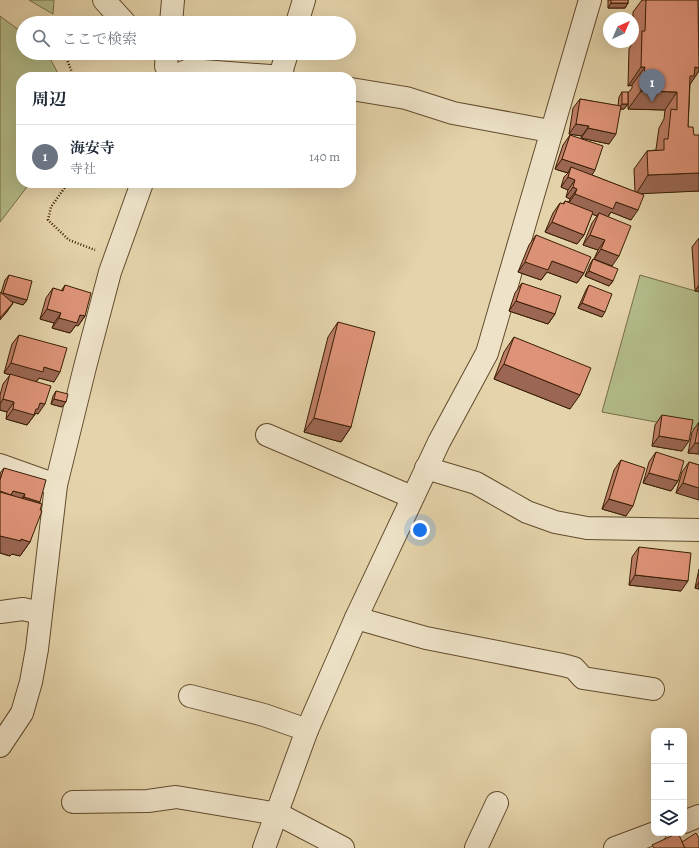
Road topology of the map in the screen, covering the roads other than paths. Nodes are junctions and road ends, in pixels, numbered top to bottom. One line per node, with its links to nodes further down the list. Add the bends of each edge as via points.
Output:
1 (104, 0): 5 (street)
2 (173, 0): 6 (street)
3 (304, 0): 7 (street)
4 (584, 3): 13 (street)
5 (119, 16)
6 (172, 16)
7 (299, 16)
8 (286, 60): 11 (street)
9 (166, 65): 10 (street)
10 (216, 72)
11 (283, 72)
12 (356, 90): 13 (street, via 406,98 453,113)
13 (550, 131): 17 (street, via 487,353)
14 (140, 188): 18 (street, via 116,258 85,367)
15 (267, 435): 19 (street)
16 (0, 465): 18 (street)
17 (426, 468): 19 (street); 20 (street, via 476,483 527,512 554,522 587,528)
18 (56, 485): 22 (street)
19 (412, 497): 23 (street)
20 (699, 530)
21 (0, 612): 22 (street, via 23,609)
22 (40, 613): 27 (street, via 37,649 22,714)
23 (356, 618): 24 (street, via 426,638 562,664 574,668 583,678); 26 (street)
24 (653, 689)
25 (190, 696): 26 (street, via 264,715)
26 (307, 730): 30 (street)
27 (0, 746)
28 (74, 802): 30 (street, via 148,801 176,797)
29 (497, 803): 37 (street)
30 (278, 814): 35 (street); 36 (street)
31 (699, 816): 32 (street)
32 (687, 821)
33 (651, 835): 34 (street)
34 (623, 847)
35 (264, 848)
36 (343, 848)
37 (476, 848)

